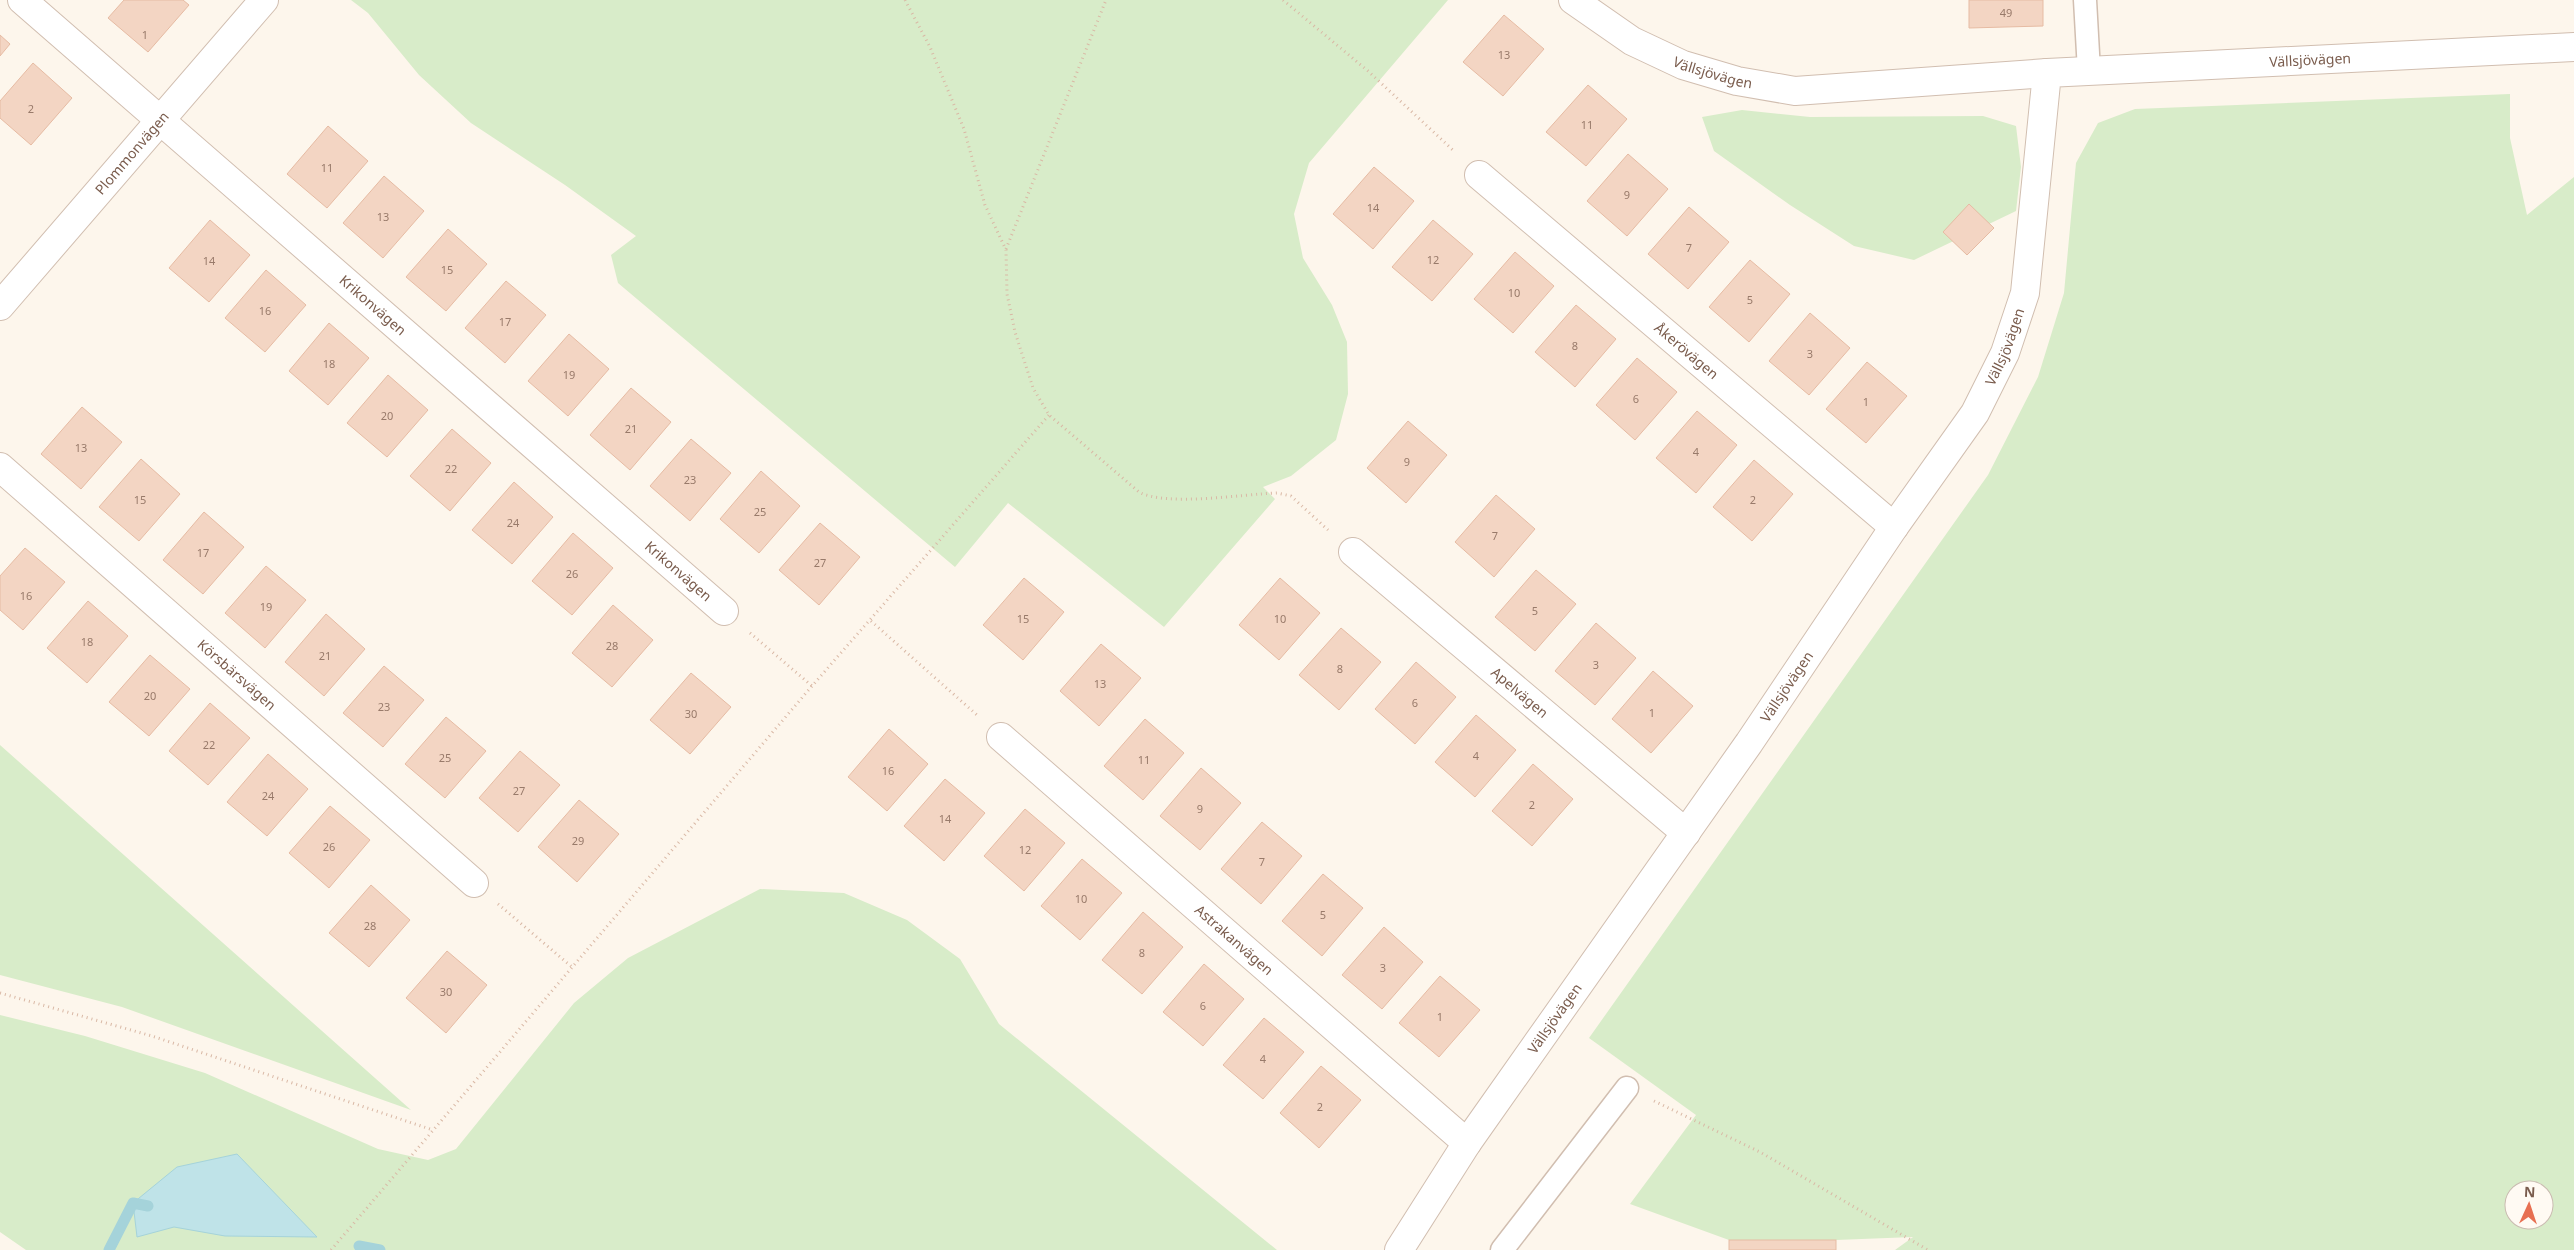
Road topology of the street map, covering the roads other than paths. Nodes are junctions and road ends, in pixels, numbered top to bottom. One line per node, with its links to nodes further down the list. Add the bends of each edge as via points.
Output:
1 (22, 0): 8 (street, Krikonvägen)
2 (264, 0): 8 (street, Plommonvägen)
3 (1573, 0): 7 (street, Vällsjövägen, via 1632,41 1683,65 1737,81 1795,91)
4 (2085, 0): 6 (lane)
5 (2574, 47): 6 (street, Vällsjövägen)
6 (2089, 72): 7 (street, Vällsjövägen)
7 (2048, 73): 12 (street, Vällsjövägen, via 2025,293 2005,353 1975,413)
8 (160, 120): 10 (street, Plommonvägen); 14 (street, Krikonvägen)
9 (1479, 175): 12 (street, Åkerövägen)
10 (0, 306)
11 (0, 467): 17 (street, Körsbärsvägen)
12 (1894, 527): 16 (street, Vällsjövägen)
13 (1353, 552): 16 (street, Apelvägen)
14 (724, 611)
15 (1001, 737): 19 (street, Astrakanvägen)
16 (1686, 833): 19 (street, Vällsjövägen)
17 (474, 883)
18 (1627, 1088): 21 (lane)
19 (1467, 1143): 20 (street, Vällsjövägen)
20 (1405, 1248)
21 (1502, 1250)

